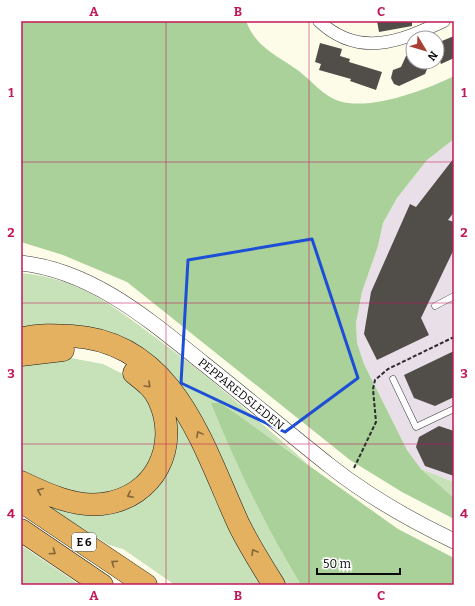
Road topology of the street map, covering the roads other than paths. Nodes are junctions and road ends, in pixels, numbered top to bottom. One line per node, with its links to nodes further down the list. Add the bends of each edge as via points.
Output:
1 (319, 21): 2 (street, via 345,38 372,44 399,40)
2 (444, 21)
3 (21, 263): 13 (street, PEPPAREDSLEDEN, via 68,274 103,290 127,305 354,484 418,523)
4 (454, 296): 5 (lane)
5 (435, 306)
6 (21, 339): 16 (highway, one-way to 6, via 240,527 201,437 179,399 149,366 104,342 86,338 52,335)
7 (21, 355): 10 (highway, one-way to 10, via 57,349 88,352 112,359 149,385 159,399 167,429 162,460 146,484 132,495 102,504 82,503 60,498)
8 (393, 379): 9 (lane, via 416,427)
9 (454, 409)
10 (21, 482)
11 (21, 501): 15 (highway, E 6, one-way to 11)
12 (21, 530): 14 (highway, E 6, one-way to 14)
13 (454, 541)
14 (102, 585)
15 (146, 585)
16 (274, 585)

